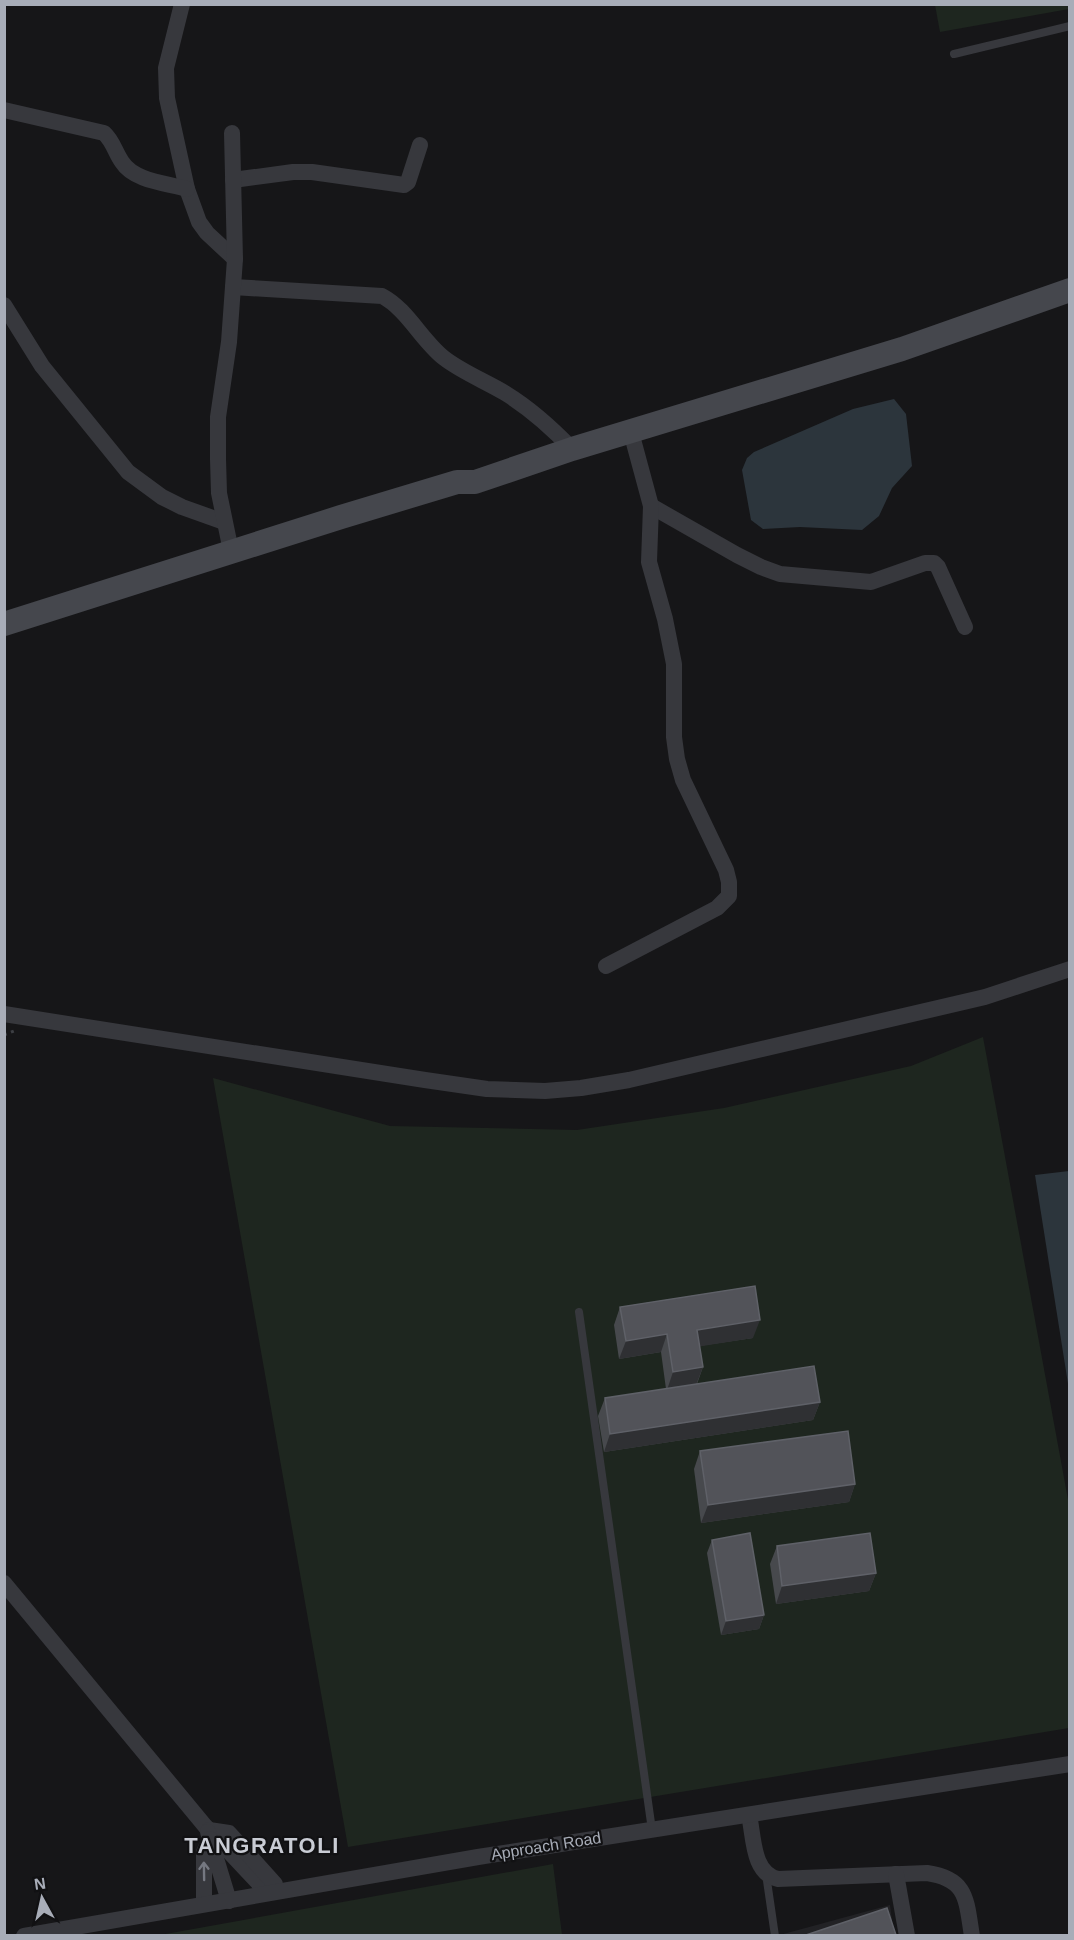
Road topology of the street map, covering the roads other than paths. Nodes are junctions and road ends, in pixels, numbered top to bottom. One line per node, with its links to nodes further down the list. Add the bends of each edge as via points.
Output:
1 (182, 4): 8 (street, via 165,79)
2 (1070, 26): 3 (lane)
3 (954, 54)
4 (4, 110): 8 (street, via 104,134 134,173)
5 (232, 133): 7 (street)
6 (420, 145): 7 (street, via 404,185 312,172)
7 (233, 180): 9 (street)
8 (187, 189): 9 (street, via 199,222)
9 (235, 259): 10 (street)
10 (233, 287): 14 (street, via 382,296 446,360 543,419); 17 (street, via 218,417 219,493)
11 (1070, 290): 13 (main road, via 902,349)
12 (4, 304): 17 (street, via 42,366 128,472 162,497)
13 (631, 432): 14 (main road); 16 (street)
14 (572, 449): 15 (main road)
15 (476, 482): 18 (main road, via 457,482); 21 (main road, via 462,494)
16 (651, 506): 20 (street, via 737,555 780,574 871,582 925,562 934,563); 22 (street, via 649,562 674,664 677,759 682,780 726,870 730,889 717,908)
17 (224, 522): 18 (street)
18 (231, 552): 19 (main road)
19 (4, 624)
20 (965, 627)
21 (4, 640)
22 (606, 966)
23 (1070, 969): 24 (street, via 985,997 864,1026 630,1080 545,1091 487,1089)
24 (4, 1014)
25 (579, 1312): 29 (lane)
26 (4, 1583): 30 (street)
27 (1070, 1764): 28 (street, Approach Road)
28 (749, 1815): 29 (street, Approach Road); 31 (street, via 758,1862)
29 (652, 1830): 33 (street, Approach Road)
30 (208, 1831): 33 (street, via 229,1833); 34 (street); 35 (street, one-way to 30)
31 (766, 1874): 32 (street, via 778,1879); 37 (lane)
32 (896, 1874): 38 (street); 39 (street, via 927,1873 957,1884 967,1904)
33 (275, 1892): 34 (street, Approach Road)
34 (229, 1900): 35 (street, Approach Road)
35 (204, 1904): 36 (street, Approach Road)
36 (24, 1935)
37 (776, 1935)
38 (907, 1935)
39 (972, 1935)

